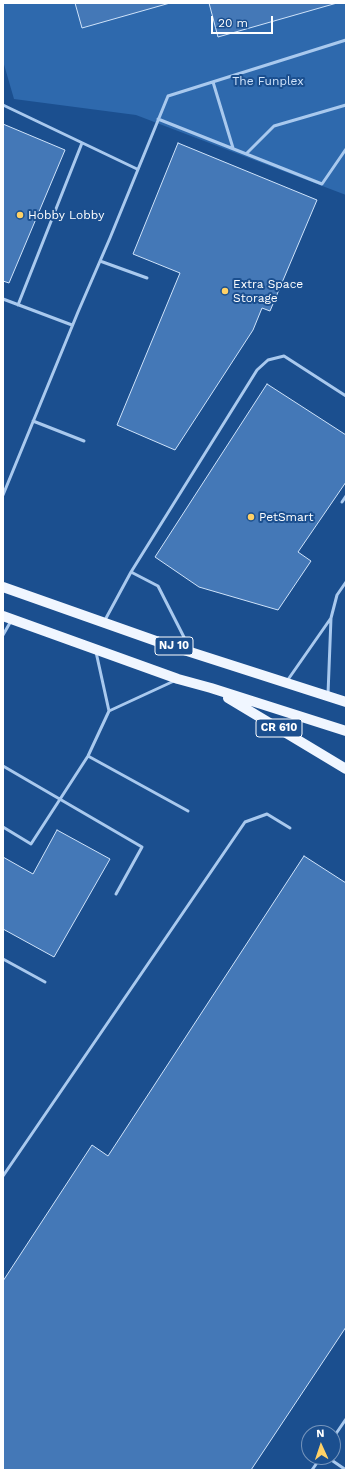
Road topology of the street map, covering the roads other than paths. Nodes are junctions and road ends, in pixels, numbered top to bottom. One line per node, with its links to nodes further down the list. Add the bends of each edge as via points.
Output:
1 (346, 40): 2 (lane)
2 (213, 82): 5 (lane, via 168,96); 7 (lane)
3 (3, 105): 6 (lane)
4 (346, 105): 9 (lane, via 274,126)
5 (158, 119): 7 (lane); 10 (lane)
6 (82, 143): 10 (lane); 14 (lane)
7 (233, 148): 9 (lane)
8 (346, 149): 9 (lane, via 322,184)
9 (247, 154)
10 (137, 169): 11 (lane)
11 (100, 261): 12 (lane); 15 (lane)
12 (147, 278)
13 (3, 299): 14 (lane)
14 (18, 305): 15 (lane)
15 (72, 325): 17 (lane)
16 (346, 396): 22 (lane, via 284,356 268,360 257,370)
17 (33, 421): 18 (lane); 19 (lane)
18 (84, 441)
19 (3, 495)
20 (346, 496): 21 (lane)
21 (342, 502)
22 (131, 572): 27 (lane); 30 (lane, via 158,586)
23 (346, 582): 26 (lane, via 337,595)
24 (3, 587): 27 (main road, NJ 10)
25 (7, 617): 28 (lane); 29 (main road, NJ 10)
26 (331, 618): 32 (lane); 34 (lane)
27 (104, 622): 30 (main road, NJ 10)
28 (3, 635)
29 (96, 648): 31 (main road, NJ 10); 36 (lane)
30 (192, 652): 32 (main road, NJ 10)
31 (178, 679): 33 (main road, NJ 10); 36 (lane)
32 (286, 683): 34 (main road, NJ 10)
33 (211, 688): 37 (main road, NJ 10); 40 (main road, CR 610)
34 (328, 697): 35 (main road, NJ 10)
35 (346, 702)
36 (109, 711): 38 (lane)
37 (346, 731)
38 (88, 756): 41 (lane); 42 (lane)
39 (3, 766): 41 (lane)
40 (346, 769)
41 (62, 799): 43 (lane, via 31,844); 45 (lane, via 142,847)
42 (188, 811)
43 (3, 827)
44 (290, 828): 48 (lane, via 267,814 245,822)
45 (116, 894)
46 (3, 959): 47 (lane)
47 (45, 982)
48 (3, 1176)

